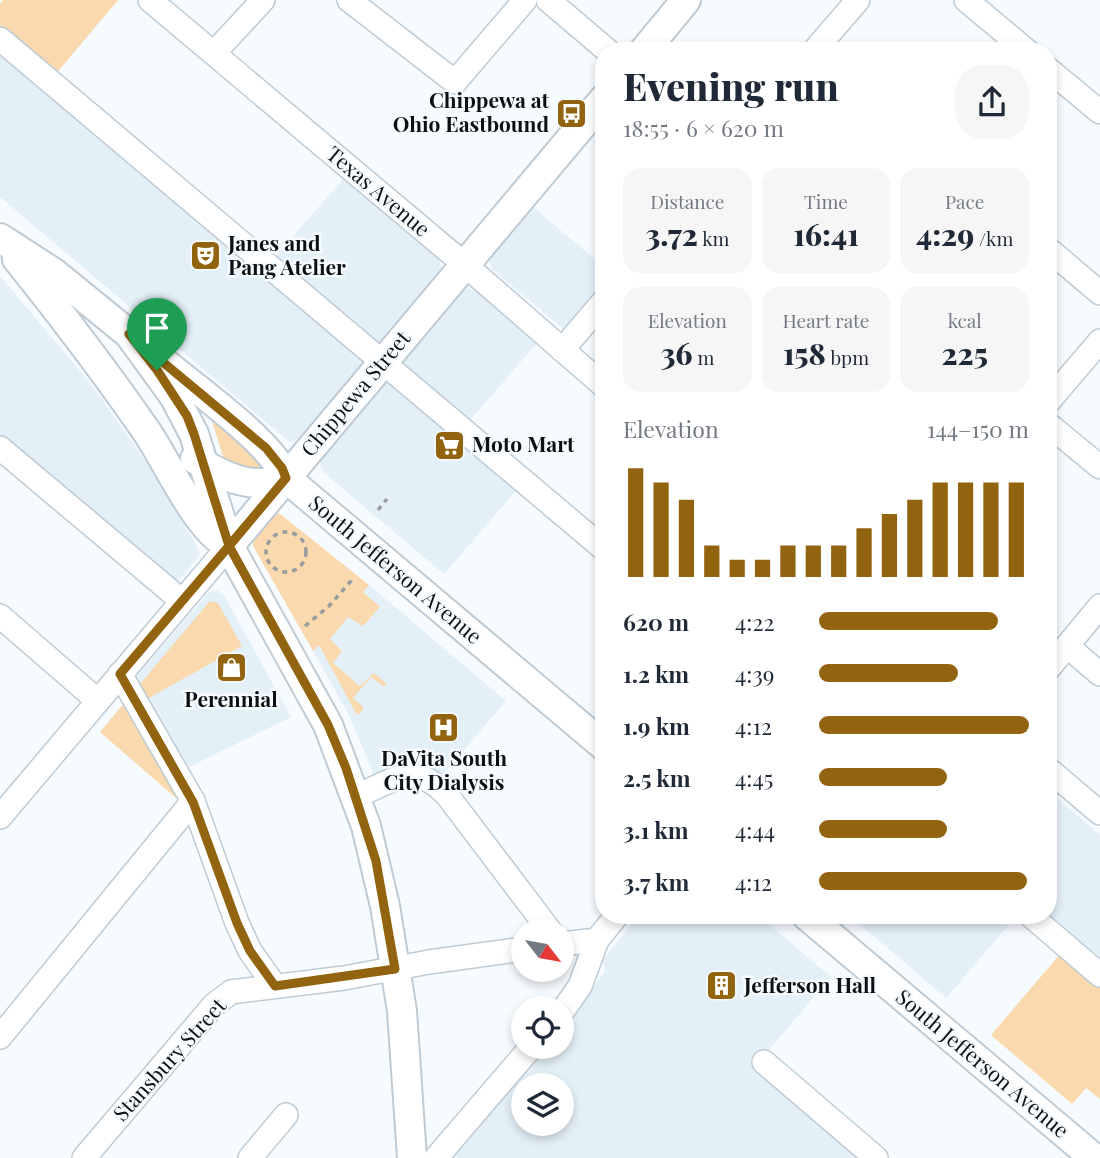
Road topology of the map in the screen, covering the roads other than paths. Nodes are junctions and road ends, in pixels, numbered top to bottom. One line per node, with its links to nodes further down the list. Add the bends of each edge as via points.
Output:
1 (150, 0): 14 (street, Texas Avenue)
2 (263, 0): 14 (street)
3 (349, 0): 4 (street, via 455,82)
4 (525, 0)
5 (548, 0): 10 (street)
6 (686, 0): 11 (main road)
7 (858, 0): 12 (street)
8 (966, 0): 13 (street)
9 (0, 39): 26 (street)
10 (597, 42)
11 (651, 42)
12 (823, 42)
13 (1016, 42)
14 (214, 53): 19 (street, Texas Avenue)
15 (1057, 77): 17 (street)
16 (595, 110): 19 (main road, Chippewa Street)
17 (1100, 113)
18 (1057, 257): 20 (street)
19 (464, 264): 25 (street, Texas Avenue); 26 (main road, Chippewa Street)
20 (1100, 293)
21 (595, 312): 25 (street)
22 (68, 323): 23 (main road, via 0,238); 31 (main road, via 120,363 172,439); 35 (main road, via 146,432 204,525)
23 (129, 334): 31 (main road, via 187,416); 33 (main road, South Jefferson Avenue, via 266,448)
24 (1100, 341): 28 (street)
25 (562, 350): 27 (street, Texas Avenue)
26 (382, 362): 33 (main road, Chippewa Street); 34 (street)
27 (595, 378)
28 (1057, 391)
29 (1057, 431): 32 (street)
30 (0, 448): 36 (street)
31 (205, 465): 33 (main road, via 255,485); 35 (main road)
32 (1100, 467)
33 (286, 478): 35 (main road, Chippewa Street); 44 (main road, South Jefferson Avenue)
34 (595, 541)
35 (229, 546): 36 (street, Chippewa Street); 46 (main road, via 328,725)
36 (181, 601): 41 (street, Chippewa Street)
37 (1100, 606): 39 (street)
38 (0, 616): 43 (street)
39 (1066, 646): 40 (street); 42 (street)
40 (1057, 658)
41 (120, 674): 43 (street, Chippewa Street); 47 (street)
42 (1100, 674)
43 (98, 701): 49 (street, Chippewa Street)
44 (595, 738)
45 (1057, 777): 48 (street)
46 (356, 796): 50 (street, via 410,775 428,778 447,795); 57 (main road, via 376,861)
47 (193, 802): 59 (street, via 237,923); 61 (street)
48 (1100, 813)
49 (0, 817)
50 (541, 919)
51 (610, 924): 54 (street)
52 (817, 924): 70 (main road, South Jefferson Avenue)
53 (1040, 924): 58 (street)
54 (597, 940): 55 (street); 60 (street)
55 (574, 943)
56 (511, 951): 57 (street, Stansbury Street)
57 (395, 969): 59 (street, Stansbury Street); 67 (main road)
58 (1100, 975)
59 (275, 986): 65 (street, Stansbury Street, via 222,997)
60 (573, 996)
61 (0, 1037)
62 (521, 1059): 68 (street)
63 (764, 1062): 69 (street)
64 (286, 1115): 66 (street)
65 (84, 1158)
66 (250, 1158)
67 (412, 1158)
68 (436, 1158)
69 (876, 1158)
70 (1094, 1158)

